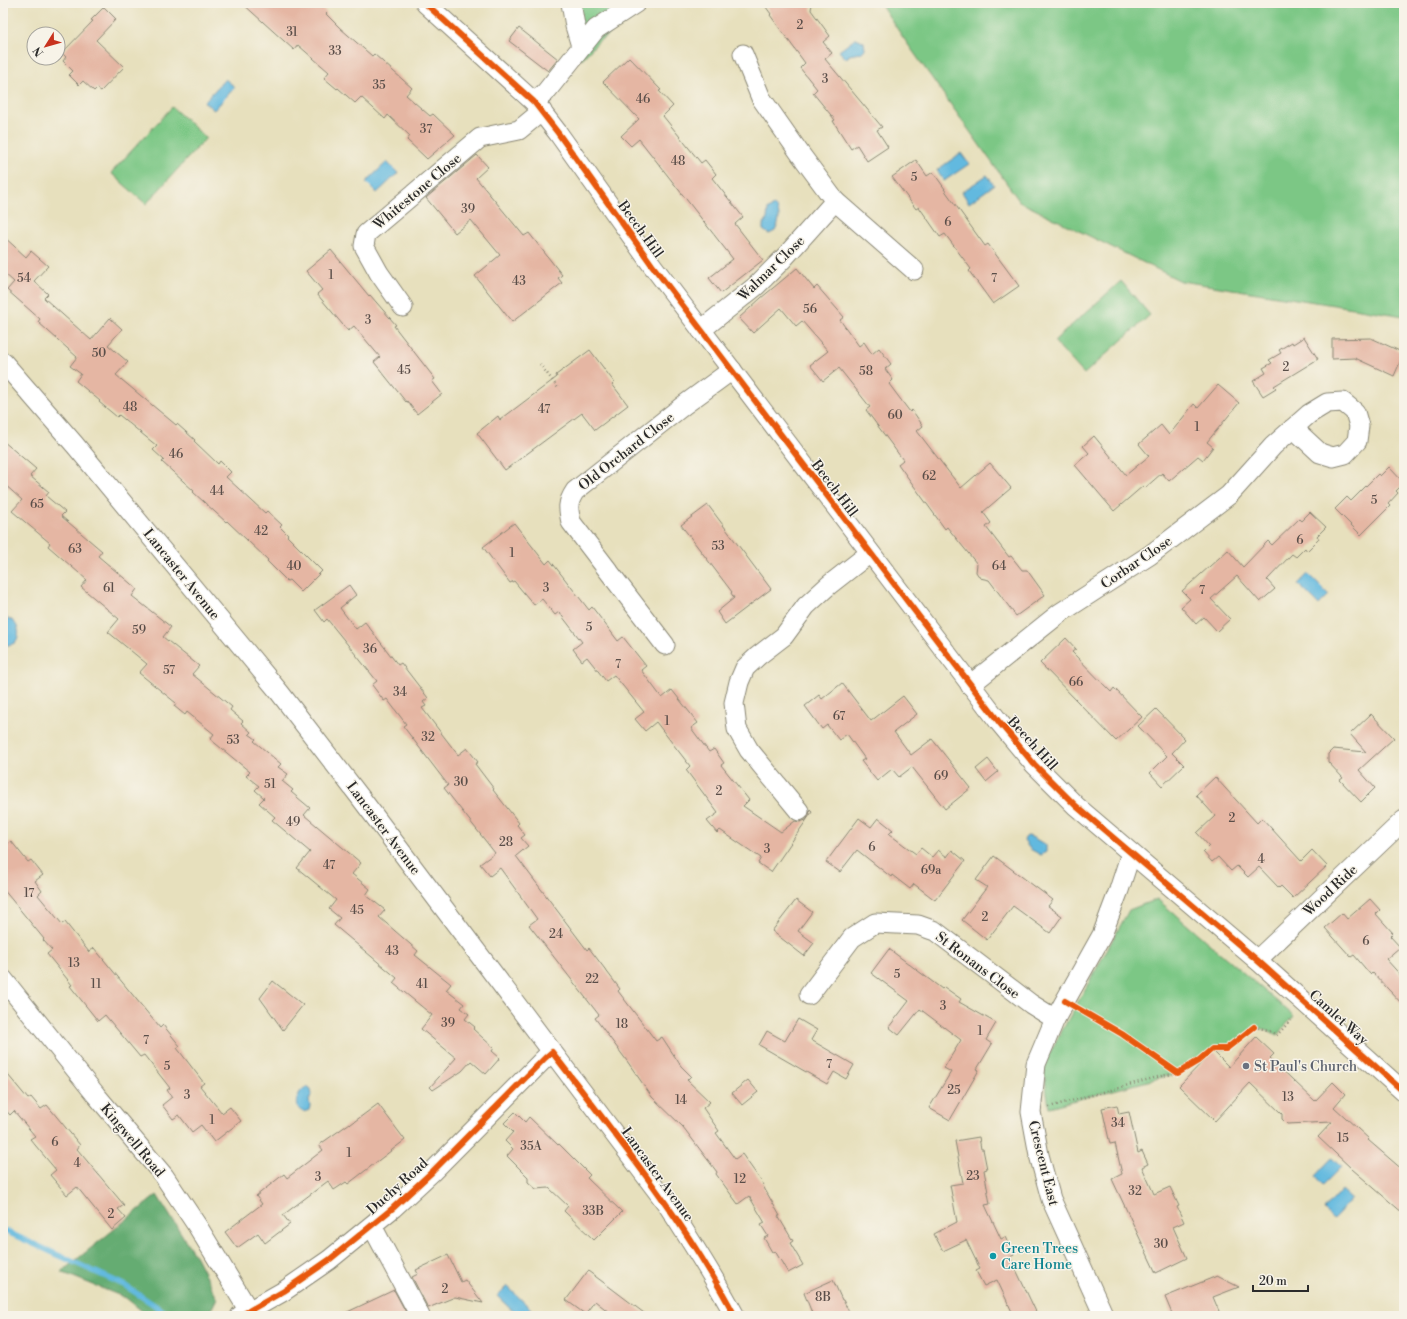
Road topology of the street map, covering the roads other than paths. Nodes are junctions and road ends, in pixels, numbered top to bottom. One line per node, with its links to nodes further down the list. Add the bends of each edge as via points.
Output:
1 (425, 3): 6 (street, Beech Hill)
2 (571, 3): 4 (street)
3 (636, 3): 4 (street, Whitestone Close, via 596,29)
4 (581, 46): 6 (street, Whitestone Close)
5 (743, 54): 7 (street, via 762,98)
6 (538, 106): 9 (street, Whitestone Close, via 519,130 480,138 366,234 364,246); 10 (street, Beech Hill)
7 (836, 201): 8 (street); 10 (street, Walmar Close, via 756,286)
8 (914, 270)
9 (403, 307)
10 (701, 330): 12 (street, Beech Hill)
11 (3, 362): 24 (street, Lancaster Avenue, via 76,445 280,693)
12 (732, 370): 14 (street, Beech Hill); 15 (street, Old Orchard Close, via 575,491 569,500 568,512 571,522)
13 (1293, 428): 16 (street, Corbar Close, via 1273,446 1229,495 1150,555 1060,613)
14 (870, 553): 16 (street, Beech Hill); 17 (street, via 806,606 784,636 745,668 739,682 734,703 737,729 749,750)
15 (665, 645)
16 (970, 685): 19 (street, Beech Hill, via 1034,764 1076,806)
17 (799, 811)
18 (1404, 820): 20 (street, Wood Ride)
19 (1131, 853): 20 (street, Beech Hill); 23 (street, Crescent East, via 1102,935)
20 (1257, 960): 25 (street, Camlet Way)
21 (3, 979): 27 (street, Kingwell Road, via 164,1176 198,1227)
22 (809, 995): 23 (street, St Ronans Close, via 852,938 875,923 918,925 935,931 1031,1004)
23 (1055, 1019): 30 (street, Crescent East, via 1036,1064 1031,1112 1051,1199)
24 (552, 1052): 26 (street, Duchy Road, via 432,1172); 29 (street, Lancaster Avenue, via 667,1204 718,1284)
25 (1404, 1092)
26 (372, 1226): 27 (street, Duchy Road, via 284,1291); 28 (street)
27 (245, 1313)
28 (420, 1316)
29 (735, 1316)
30 (1104, 1316)

